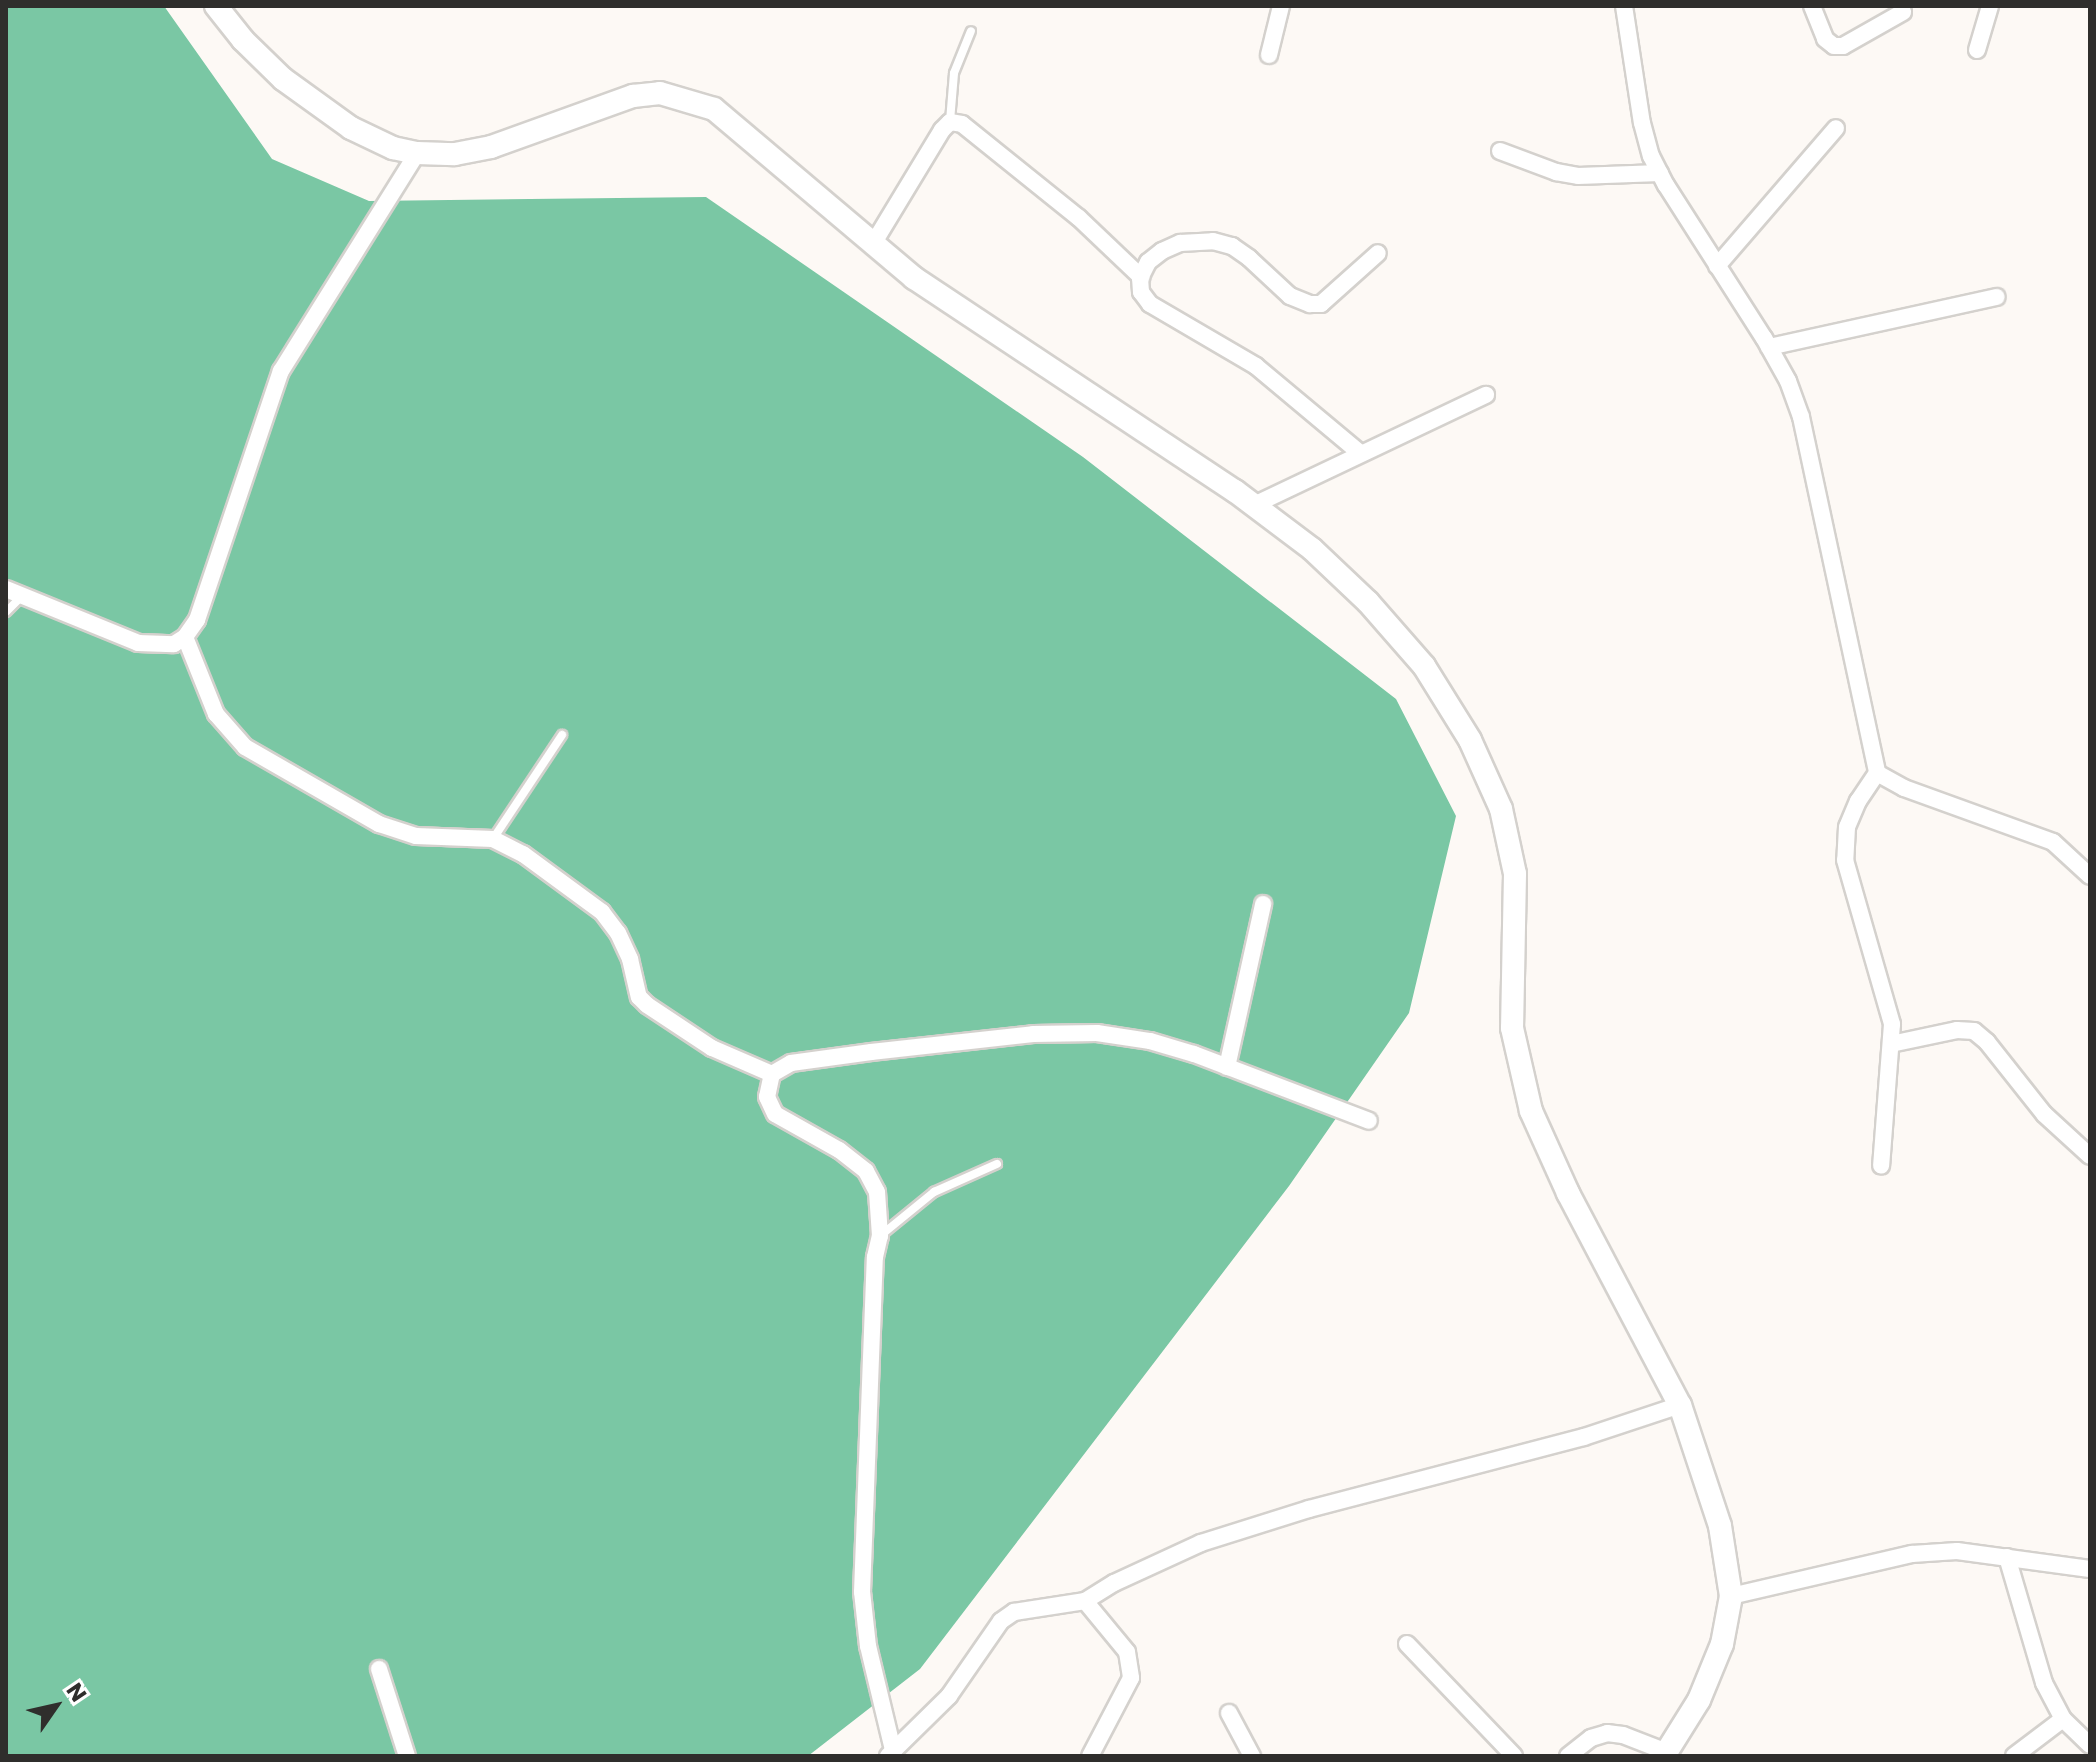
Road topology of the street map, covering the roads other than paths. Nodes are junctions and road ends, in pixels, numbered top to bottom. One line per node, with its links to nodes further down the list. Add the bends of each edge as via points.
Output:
1 (216, 6): 13 (main road, via 283,79 351,128)
2 (1281, 6): 9 (street)
3 (1624, 6): 14 (street, via 1642,123)
4 (1812, 6): 6 (street, via 1819,28 1834,46)
5 (1990, 6): 8 (street)
6 (1903, 12)
7 (971, 31): 10 (lane, via 954,73)
8 (1977, 50)
9 (1269, 55)
10 (950, 122): 15 (street); 18 (street, via 962,124 1087,225)
11 (1836, 128): 17 (street)
12 (1500, 151): 14 (street, via 1578,176)
13 (417, 153): 15 (main road, via 455,154 491,147 612,103 660,93 714,109); 27 (street, via 281,371 197,620)
14 (1660, 173): 17 (street)
15 (873, 244): 23 (main road, via 1001,339)
16 (1378, 253): 18 (street, via 1321,304 1290,296 1249,258 1213,241 1180,243 1162,251)
17 (1717, 266): 20 (street)
18 (1141, 277): 22 (street, via 1141,292 1150,304 1256,366)
19 (1997, 297): 20 (street)
20 (1769, 347): 29 (street, via 1801,417)
21 (1486, 395): 22 (street)
22 (1360, 453): 23 (street)
23 (1254, 505): 41 (main road, via 1312,549 1368,602 1424,666 1470,740 1501,809 1515,874 1512,1028 1531,1111 1568,1193)
24 (6, 589): 25 (street)
25 (22, 595): 26 (lane); 27 (street, via 138,643 174,644)
26 (6, 612)
27 (185, 637): 30 (street, via 216,714 245,747 379,824 416,836)
28 (562, 735): 30 (lane)
29 (1877, 773): 31 (street, via 1904,788 2053,842); 33 (street, via 1847,827 1845,860 1886,994)
30 (493, 839): 35 (street, via 523,854 602,912 618,933 639,997 647,1005 712,1048)
31 (2090, 876)
32 (1263, 904): 34 (street)
33 (1891, 1044): 37 (street, via 1974,1031 2044,1114); 39 (street)
34 (1227, 1067): 35 (street, via 1150,1041 1097,1033 1033,1034 791,1063); 36 (street)
35 (772, 1074): 40 (street, via 767,1097 775,1114 866,1171 877,1192)
36 (1369, 1121)
37 (2090, 1156)
38 (997, 1164): 40 (lane, via 934,1192)
39 (1881, 1166)
40 (880, 1236): 51 (street, via 871,1318 862,1592)
41 (1680, 1405): 44 (main road, via 1720,1526); 45 (street, via 1584,1437 1201,1543)
42 (2007, 1557): 43 (street); 44 (street, via 1957,1551 1912,1554); 49 (street, via 2044,1683)
43 (2090, 1569)
44 (1731, 1596): 52 (main road, via 1722,1644 1705,1686)
45 (1085, 1601): 51 (street, via 1029,1608 1001,1621 949,1696); 54 (street, via 1127,1652 1131,1678)
46 (1407, 1644): 56 (street)
47 (379, 1669): 53 (street)
48 (1229, 1713): 55 (street)
49 (2063, 1719): 50 (street); 58 (street)
50 (2090, 1745)
51 (890, 1753)
52 (1666, 1754): 57 (street, via 1607,1733)
53 (407, 1756)
54 (1090, 1756)
55 (1252, 1756)
56 (1514, 1756)
57 (1568, 1756)
58 (2014, 1756)

